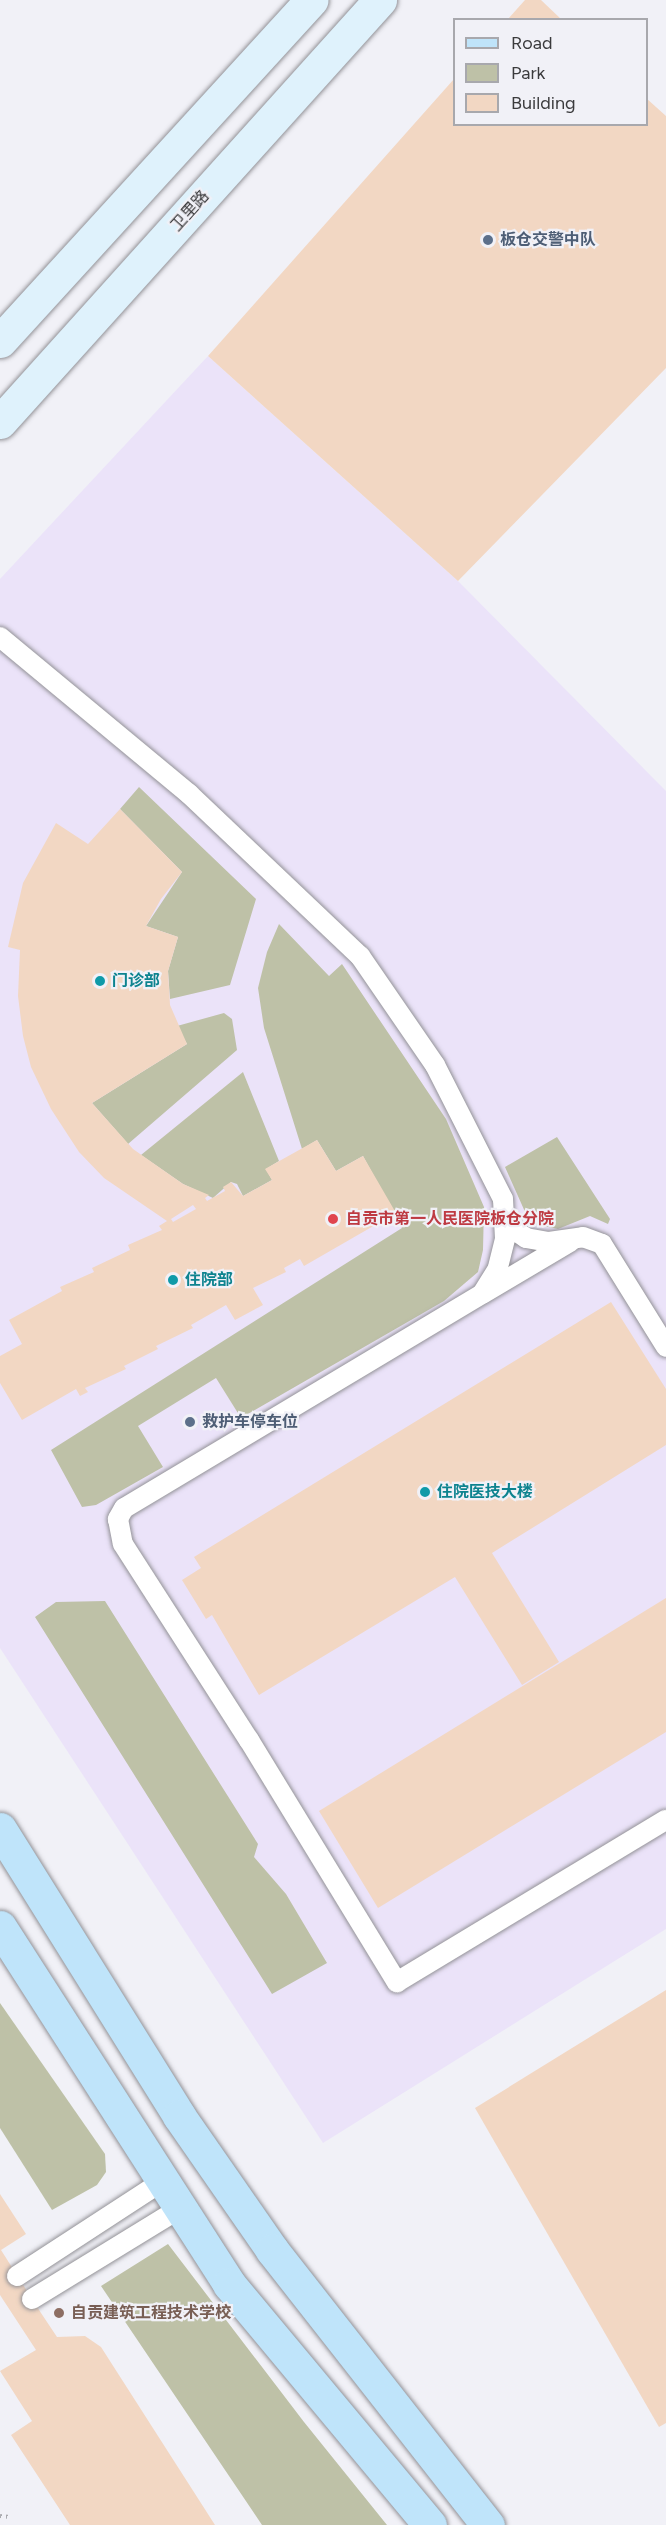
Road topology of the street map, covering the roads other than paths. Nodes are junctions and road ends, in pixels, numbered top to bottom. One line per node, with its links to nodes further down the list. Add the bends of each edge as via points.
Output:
1 (311, 0): 3 (main road)
2 (380, 0): 4 (main road, 卫里路)
3 (0, 341)
4 (0, 422)
5 (0, 637): 6 (lane, via 189,794 360,956 435,1065 461,1111 503,1199)
6 (504, 1223): 7 (lane, via 526,1238 549,1242); 8 (lane, via 505,1239 497,1270)
7 (575, 1239): 8 (lane); 9 (lane, via 602,1245)
8 (482, 1294): 10 (lane, via 124,1509 118,1519 119,1532 397,1982)
9 (666, 1347)
10 (666, 1820)
11 (0, 1829): 18 (main road, via 179,2116 272,2250)
12 (0, 1927): 13 (main road)
13 (160, 2182): 14 (main road); 15 (lane)
14 (179, 2209): 16 (lane); 17 (main road, via 229,2284)
15 (17, 2276)
16 (32, 2299)
17 (430, 2525)
18 (488, 2525)

